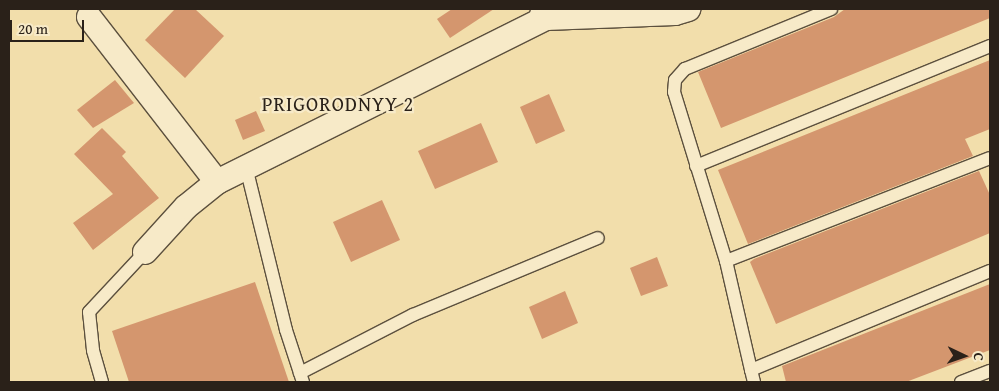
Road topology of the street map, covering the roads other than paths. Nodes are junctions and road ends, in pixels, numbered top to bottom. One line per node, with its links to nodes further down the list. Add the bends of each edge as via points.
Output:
1 (688, 9): 3 (street, via 675,14)
2 (830, 9): 7 (lane, via 685,68 675,80 674,92)
3 (546, 12): 8 (street)
4 (89, 17): 9 (street)
5 (990, 46): 7 (lane)
6 (990, 158): 12 (lane)
7 (696, 166): 12 (lane)
8 (246, 167): 9 (street); 16 (lane)
9 (217, 182): 11 (street, via 186,207)
10 (598, 238): 16 (lane, via 413,315)
11 (146, 252): 17 (lane, via 89,312 93,350)
12 (726, 261): 15 (lane)
13 (990, 271): 15 (lane)
14 (990, 371): 18 (lane)
15 (753, 376)
16 (301, 378)
17 (102, 382)
18 (961, 382)

